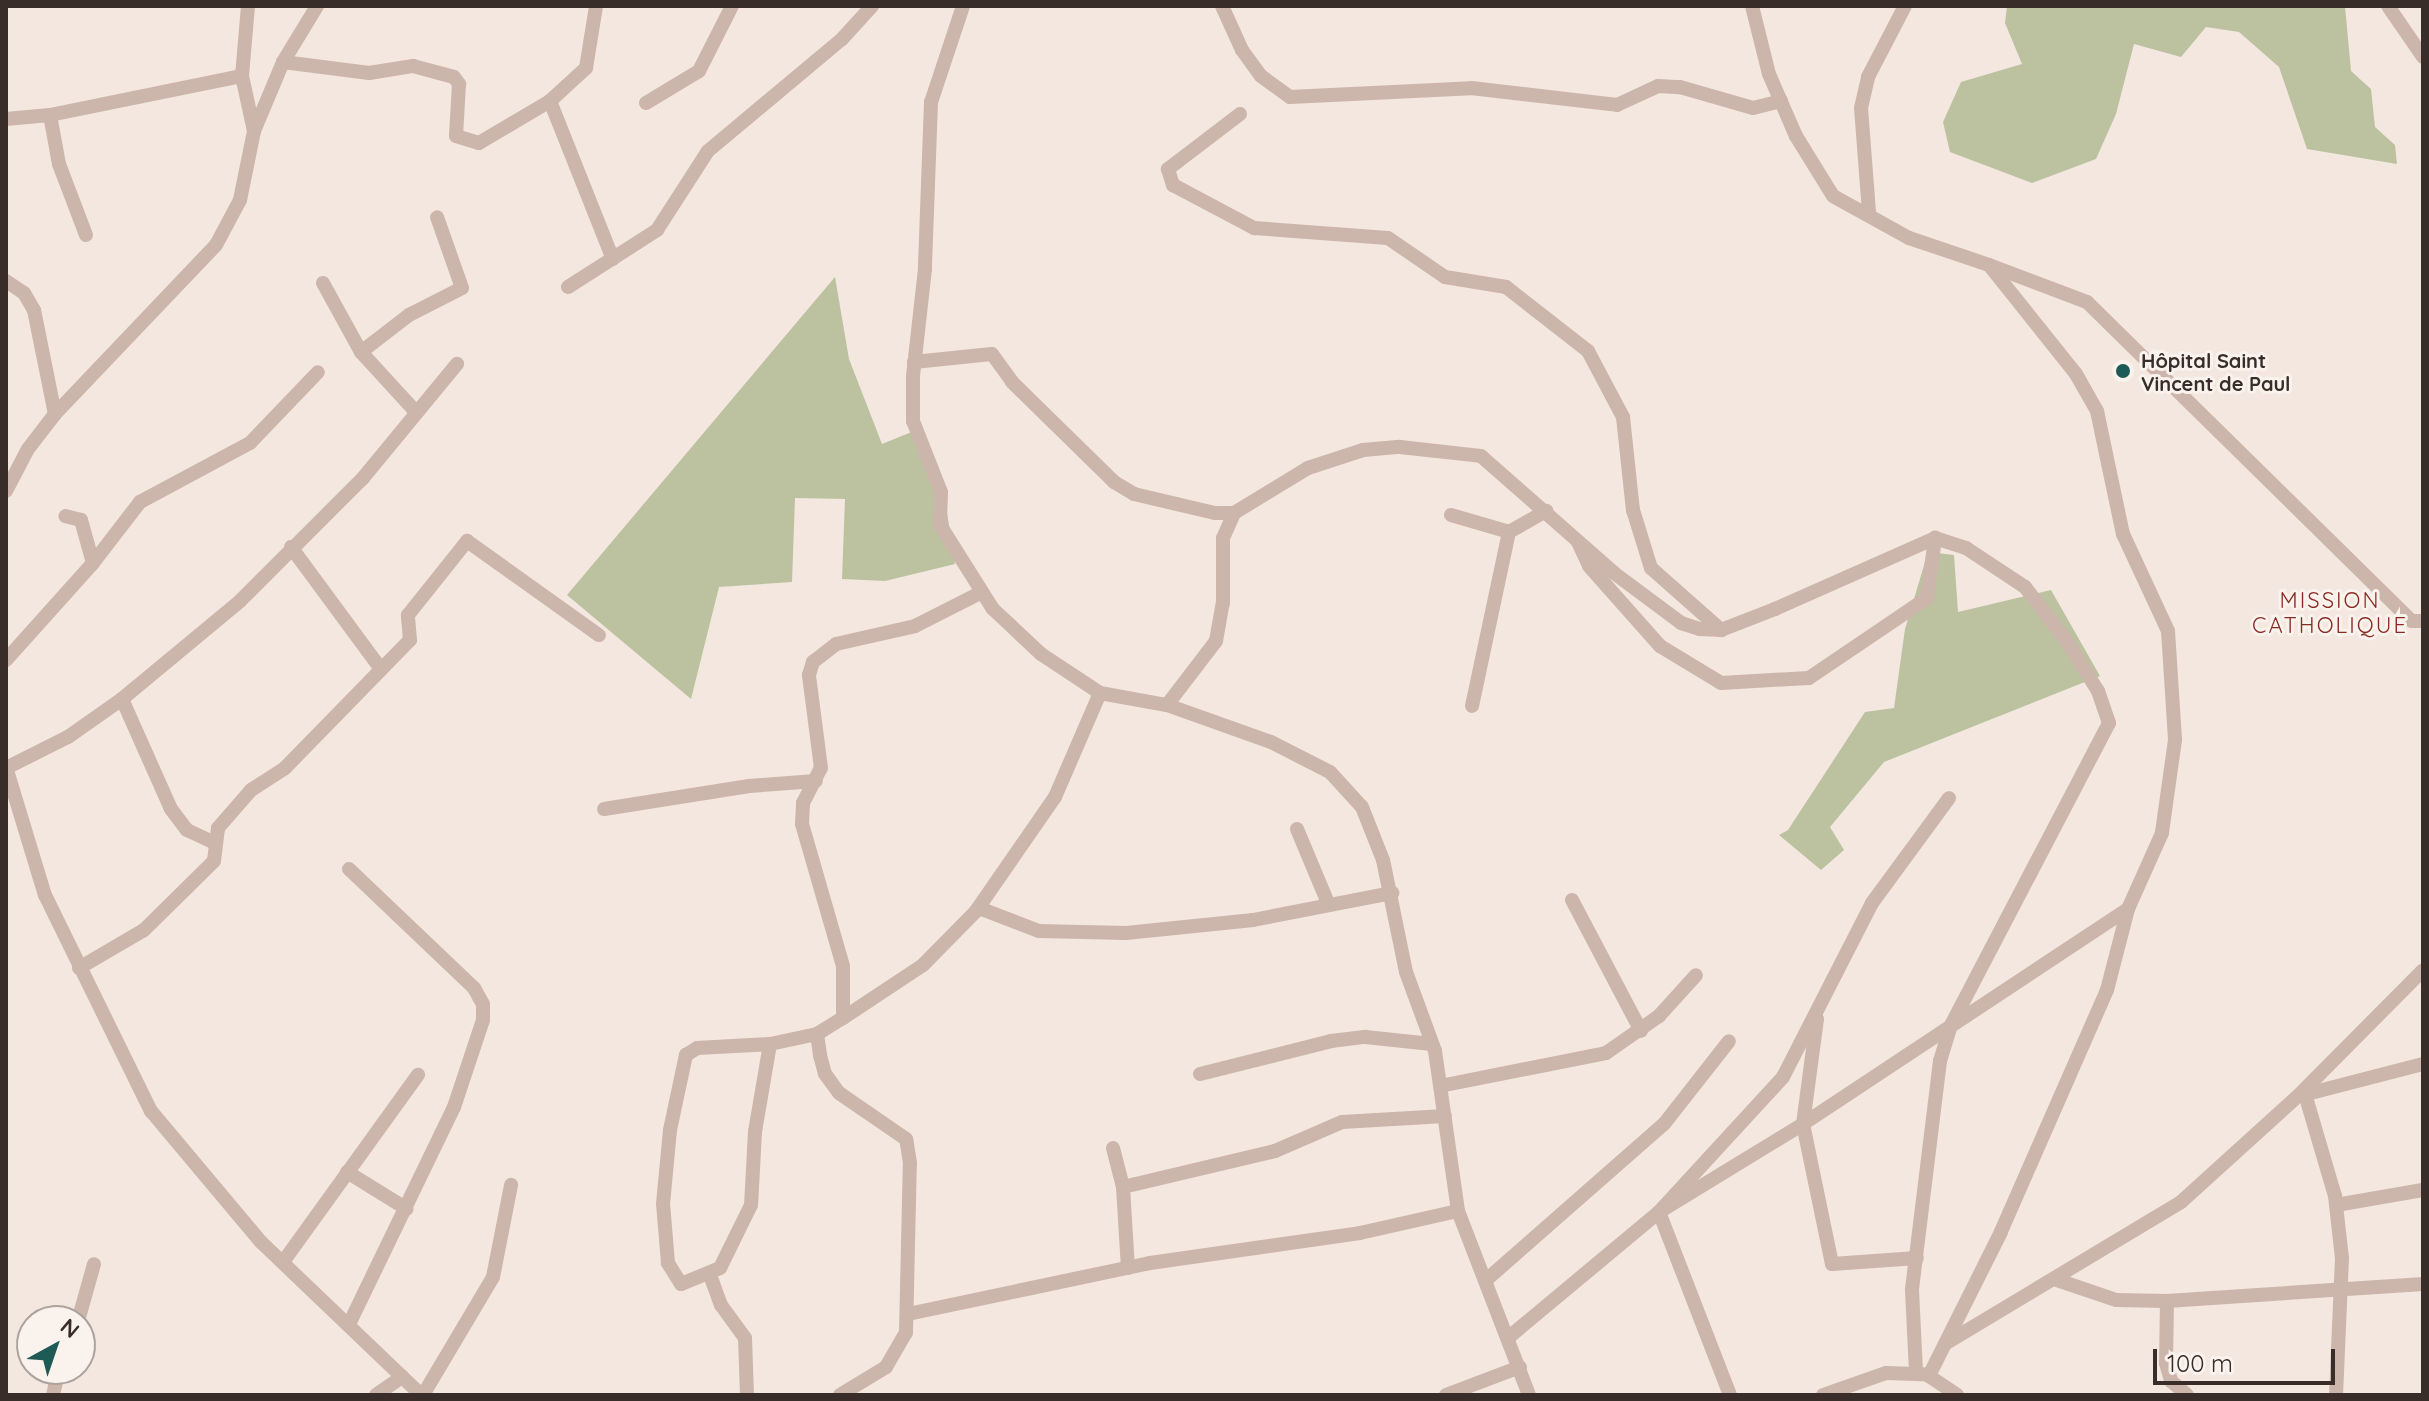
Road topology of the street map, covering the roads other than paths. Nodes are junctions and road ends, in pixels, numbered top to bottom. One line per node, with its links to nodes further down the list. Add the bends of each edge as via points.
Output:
1 (248, 6): 13 (street)
2 (317, 6): 12 (street)
3 (596, 6): 14 (street, via 586,68)
4 (732, 6): 16 (street, via 699,71)
5 (872, 6): 24 (street, via 842,39 708,151 657,230)
6 (963, 6): 30 (street, via 931,102 925,269)
7 (1222, 6): 15 (street, via 1261,76 1290,97 1471,88 1617,105 1658,86 1753,108)
8 (1752, 6): 15 (street)
9 (1905, 6): 21 (street, via 1868,77 1861,108)
10 (2388, 6): 11 (street)
11 (2423, 57)
12 (283, 62): 14 (street, via 369,73 413,66 454,77 459,83 455,131 466,143 490,139); 20 (street)
13 (242, 76): 18 (street); 20 (street)
14 (550, 101): 24 (street)
15 (1781, 101): 21 (street, via 1833,196)
16 (646, 103)
17 (1240, 114): 47 (street, via 1168,169 1173,185 1254,228 1388,238 1445,277 1506,287 1588,351 1623,417 1633,510 1651,568)
18 (50, 115): 19 (street); 23 (street, via 59,164)
19 (6, 119)
20 (254, 131): 34 (street, via 240,200 216,245)
21 (1869, 212): 25 (street, via 1909,238)
22 (437, 217): 29 (street, via 462,288 409,315)
23 (86, 235)
24 (613, 259): 28 (street)
25 (1989, 265): 46 (street, via 2087,302 2412,621); 66 (street, via 2076,374 2097,411 2123,534 2168,631 2175,684 2171,796 2162,833)
26 (6, 281): 34 (street, via 24,293 34,310)
27 (323, 283): 29 (street)
28 (568, 287)
29 (361, 352): 33 (street)
30 (914, 362): 37 (street, via 992,354 1012,382 1114,482 1134,494); 45 (street, via 913,421 941,492 940,525)
31 (457, 364): 33 (street)
32 (318, 372): 44 (street, via 250,443 140,502)
33 (415, 411): 43 (street, via 363,478)
34 (55, 414): 35 (street)
35 (6, 491)
36 (1546, 511): 37 (street, via 1481,456 1400,447 1334,457); 40 (street); 41 (street)
37 (1234, 513): 53 (street, via 1223,538 1223,603 1216,641)
38 (1451, 515): 40 (street)
39 (65, 516): 44 (street, via 81,520)
40 (1509, 532): 54 (street)
41 (1574, 533): 42 (street, via 1589,566 1660,646 1721,683 1809,678 1927,598); 47 (street, via 1614,573 1681,623)
42 (1935, 538): 47 (street); 72 (street, via 1966,548 2025,587 2076,655 2109,723)
43 (291, 547): 50 (street); 52 (street, via 240,601)
44 (93, 563): 49 (street)
45 (980, 593): 51 (street, via 1030,644); 56 (street, via 915,626 836,644 813,662 809,692 821,760)
46 (2423, 621)
47 (1721, 630)
48 (599, 635): 50 (street, via 467,541 408,615 410,640)
49 (6, 660)
50 (381, 669): 60 (street, via 285,768 251,790 218,828)
51 (1100, 693): 53 (street, via 1118,701); 65 (street, via 1055,797)
52 (122, 699): 55 (street, via 40,753); 60 (street, via 171,809 192,834)
53 (1167, 705): 62 (street, via 1271,742 1330,772 1362,807)
54 (1472, 706)
55 (6, 767): 67 (street, via 45,895)
56 (816, 781): 58 (street); 71 (street, via 803,803 802,824 841,945)
57 (1949, 798): 70 (street, via 1872,903)
58 (604, 809)
59 (1297, 829): 64 (street)
60 (213, 842): 67 (street, via 214,861 144,930)
61 (349, 869): 91 (street, via 474,988 483,1004 483,1020 454,1107)
62 (1392, 893): 64 (street); 77 (street, via 1406,972)
63 (1572, 900): 73 (street)
64 (1328, 903): 65 (street, via 1253,920 1126,933 1039,931)
65 (979, 908): 71 (street, via 923,965)
66 (2128, 909): 72 (street); 108 (street, via 2107,990)
67 (79, 968): 95 (street, via 151,1111)
68 (2423, 970): 82 (street)
69 (1696, 975): 73 (street)
70 (1818, 1007): 84 (street); 93 (street, via 1783,1077)
71 (843, 1018): 74 (street)
72 (1951, 1025): 84 (street); 94 (street, via 1940,1061)
73 (1641, 1031): 81 (street, via 1606,1053)
74 (817, 1034): 76 (street); 105 (street, via 831,1083 854,1106 899,1133 909,1147)
75 (1729, 1041): 100 (street, via 1664,1124)
76 (770, 1044): 98 (street, via 755,1132 751,1205 729,1256); 98 (street, via 697,1048 688,1052 682,1068 664,1171 668,1263 681,1284)
77 (1432, 1044): 79 (street, via 1365,1037 1331,1041); 81 (street)
78 (2423, 1064): 82 (street)
79 (1200, 1074)
80 (418, 1075): 86 (street)
81 (1440, 1086): 83 (street)
82 (2302, 1095): 90 (street); 99 (street, via 2171,1210)
83 (1445, 1116): 88 (street, via 1342,1122 1275,1151); 92 (street)
84 (1803, 1124): 93 (street); 94 (street, via 1832,1264)
85 (1113, 1148): 88 (street)
86 (347, 1172): 91 (street); 95 (street)
87 (511, 1185): 113 (street, via 498,1265)
88 (1123, 1187): 97 (street, via 1120,1211)
89 (2423, 1190): 90 (street)
90 (2336, 1205): 102 (street)
91 (407, 1209): 106 (street)
92 (1458, 1211): 97 (street, via 1360,1233); 100 (street)
93 (1659, 1212): 107 (street); 118 (street)
94 (1917, 1258): 110 (street, via 1912,1329)
95 (283, 1262): 106 (street)
96 (94, 1264): 104 (street)
97 (1128, 1268): 105 (street)
98 (710, 1275): 114 (street, via 721,1305 745,1338)
99 (2057, 1280): 103 (street, via 2116,1300); 108 (street)
100 (1485, 1281): 107 (street)
101 (2423, 1284): 102 (street)
102 (2342, 1287): 103 (street); 122 (street)
103 (2167, 1301): 121 (street, via 2166,1363 2171,1381)
104 (82, 1305)
105 (908, 1314): 115 (street, via 900,1350 886,1367)
106 (350, 1322): 111 (street)
107 (1509, 1337): 109 (street)
108 (1948, 1342): 110 (street)
109 (1520, 1367): 116 (street); 117 (street)
110 (1922, 1374): 119 (street, via 1861,1379); 120 (street)
111 (402, 1377): 112 (street); 113 (street)
112 (376, 1395)
113 (422, 1395)
114 (747, 1395)
115 (840, 1395)
116 (1446, 1395)
117 (1529, 1395)
118 (1730, 1395)
119 (1823, 1395)
120 (1957, 1395)
121 (2187, 1395)
122 (2336, 1395)

